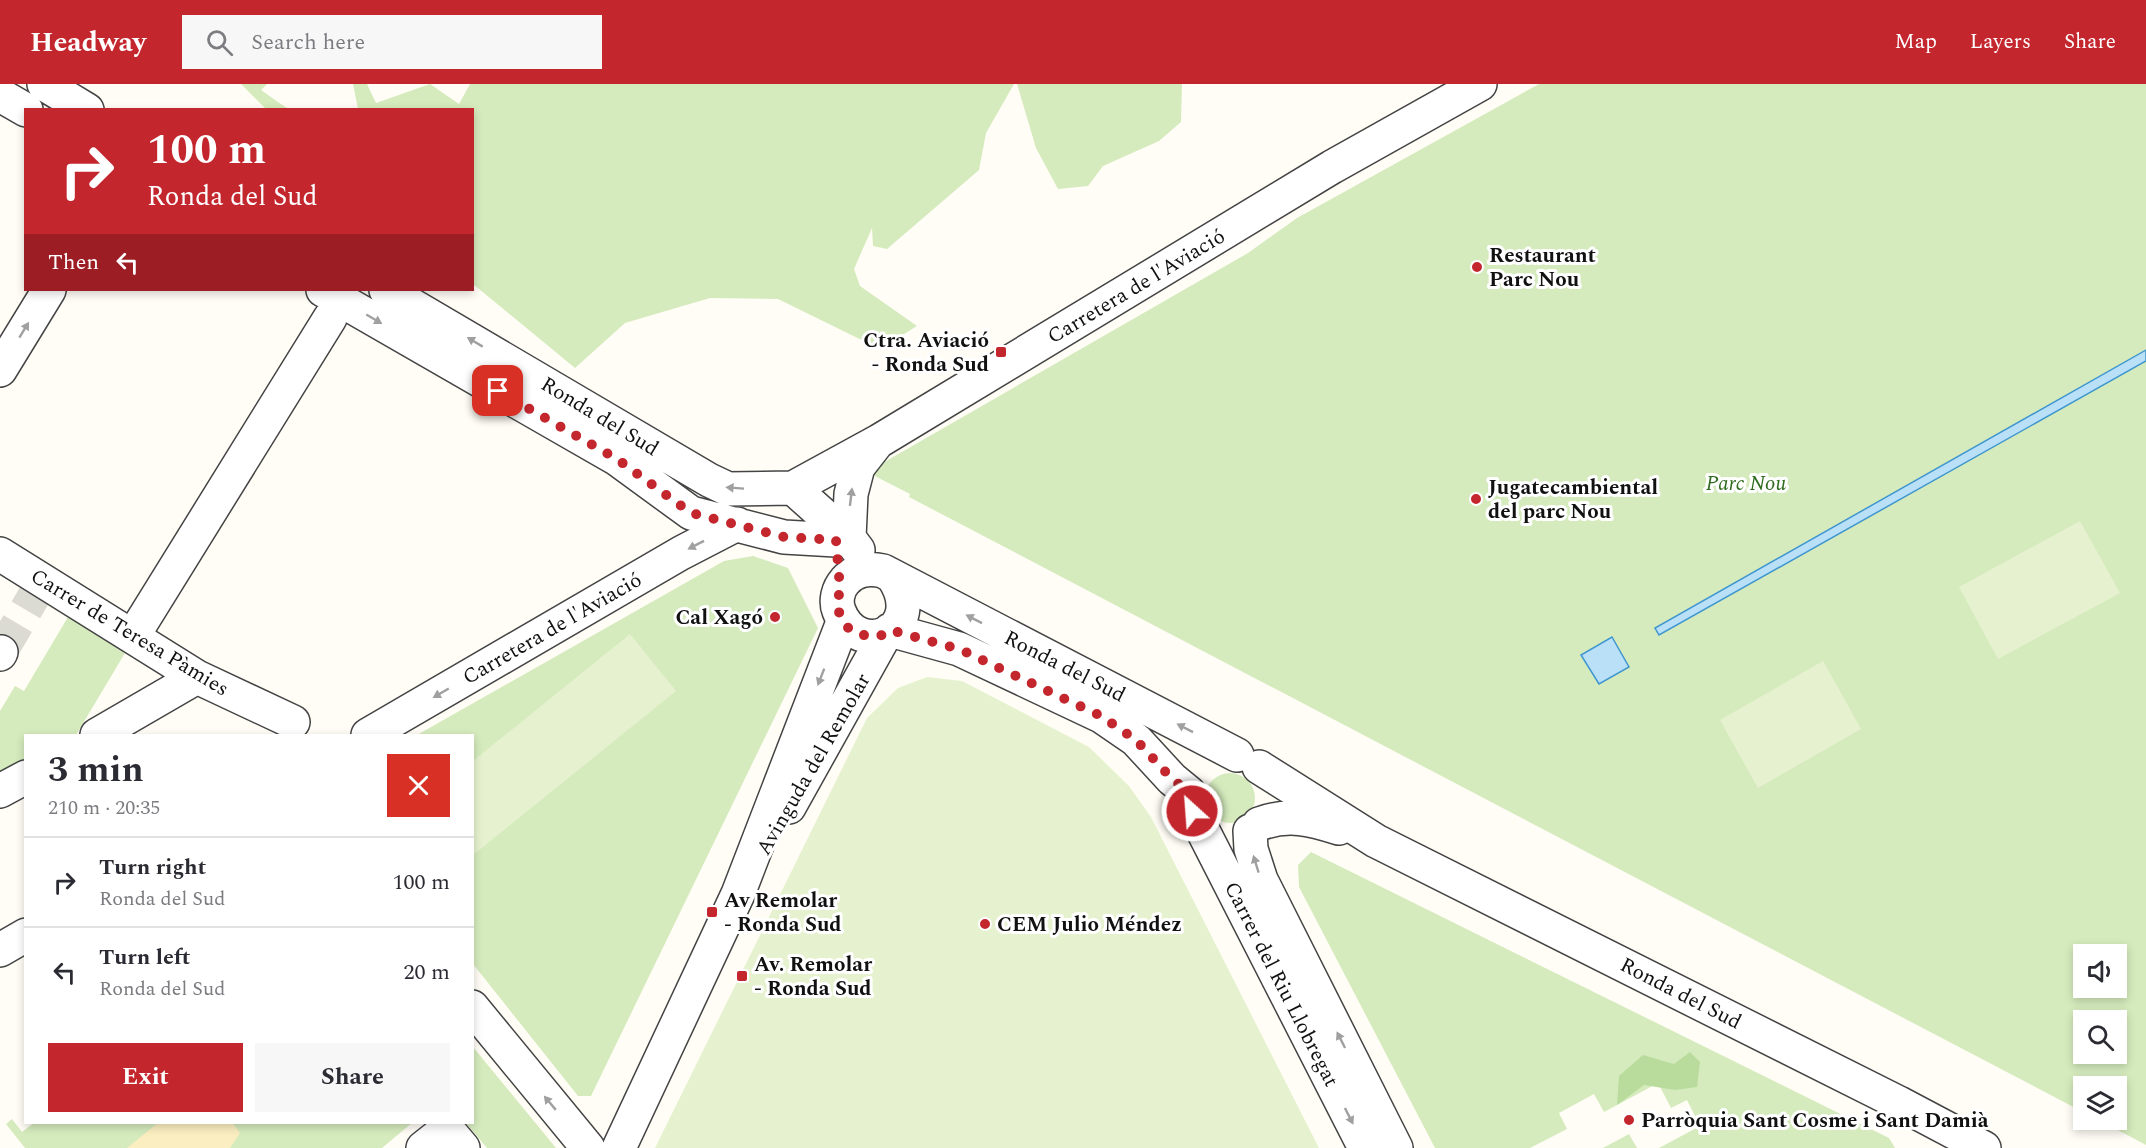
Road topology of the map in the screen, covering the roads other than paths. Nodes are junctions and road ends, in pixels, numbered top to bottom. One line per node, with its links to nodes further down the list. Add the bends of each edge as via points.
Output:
1 (44, 84): 4 (street)
2 (1480, 84): 10 (street, Carretera de l'Aviació, via 1332,167)
3 (0, 95): 5 (street)
4 (84, 108)
5 (24, 109)
6 (47, 291): 9 (street, one-way to 6)
7 (388, 291): 11 (street, Ronda del Sud, one-way to 7, via 728,489 719,485)
8 (326, 304): 12 (street, Ronda del Sud, one-way to 12, via 617,459 691,513); 19 (street)
9 (0, 370)
10 (879, 441): 11 (street, Carretera de l'Aviació); 13 (street, one-way to 10, via 858,467)
11 (793, 488): 13 (street, Ronda del Sud)
12 (737, 524): 13 (street, Ronda del Sud, via 784,537); 23 (street, Carretera de l'Aviació, one-way to 23)
13 (843, 539): 15 (street, Ronda del Sud); 16 (street)
14 (0, 554): 19 (street, Carrer de Teresa Pàmies, via 38,588)
15 (882, 573): 16 (street, via 853,573); 18 (street, Ronda del Sud, via 903,592 905,604 902,615); 24 (street, Ronda del Sud, one-way to 15)
16 (840, 588): 17 (street, via 837,607)
17 (843, 622): 18 (street, Ronda del Sud, via 859,635 870,637); 30 (street, Avinguda del Remolar, one-way to 30)
18 (888, 631): 27 (street, Ronda del Sud, via 959,649 1101,716 1136,740); 30 (street, Avinguda del Remolar)
19 (133, 636): 20 (street, Carrer de Teresa Pàmies)
20 (197, 677): 21 (street, Carrer de Teresa Pàmies); 22 (street)
21 (293, 722)
22 (99, 734)
23 (370, 734)
24 (1248, 761): 27 (street, via 1212,758 1201,766 1194,776); 28 (street, via 1267,777 1270,789 1270,802); 29 (street, Ronda del Sud)
25 (24, 778): 26 (street)
26 (0, 791)
27 (1194, 807): 28 (street, via 1217,834 1239,835); 38 (street, Carrer del Riu Llobregat, one-way to 38)
28 (1255, 827): 29 (street, Ronda del Sud, via 1274,818 1295,817); 39 (street, Carrer del Riu Llobregat, one-way to 28, via 1261,880 1251,849)
29 (1376, 841): 40 (street, Ronda del Sud)
30 (738, 894): 37 (street, Avinguda del Remolar)
31 (24, 936): 32 (street)
32 (0, 950)
33 (474, 1009): 36 (street, one-way to 33)
34 (423, 1148): 35 (street, via 447,1129)
35 (463, 1148)
36 (588, 1148)
37 (619, 1148)
38 (1365, 1148)
39 (1396, 1148)
40 (1984, 1148)

